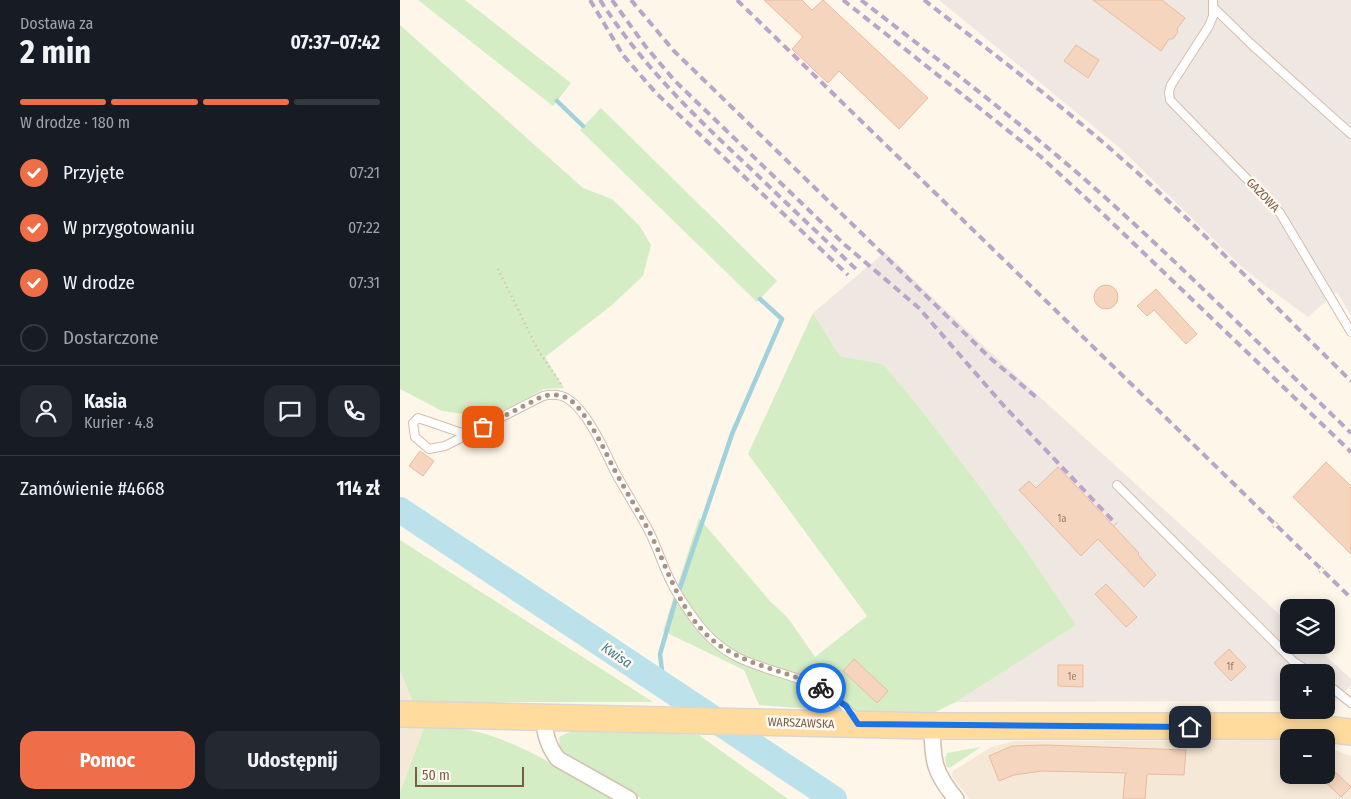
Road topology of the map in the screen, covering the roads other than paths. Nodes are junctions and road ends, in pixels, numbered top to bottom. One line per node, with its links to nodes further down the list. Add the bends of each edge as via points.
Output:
1 (1213, 4): 2 (lane, via 1250,43); 3 (lane, GAZOWA, via 1209,26 1171,85 1170,100 1280,213)
2 (1351, 134)
3 (1351, 332)
4 (468, 435): 4 (lane, via 445,446 428,448 415,437 413,422 418,418); 11 (lane, via 543,396 560,395 574,404 598,437 650,532 674,588 701,629 739,658 822,688 846,706)
5 (1117, 485): 6 (lane)
6 (1297, 664)
7 (1335, 690): 8 (lane)
8 (1351, 703)
9 (400, 714): 10 (main road, WARSZAWSKA)
10 (553, 716): 11 (main road, WARSZAWSKA); 14 (street, via 546,740 558,759)
11 (854, 724): 12 (main road, WARSZAWSKA)
12 (932, 726): 13 (main road, WARSZAWSKA, via 1301,726); 15 (street, via 935,767)
13 (1351, 732)
14 (629, 799)
15 (956, 799)

